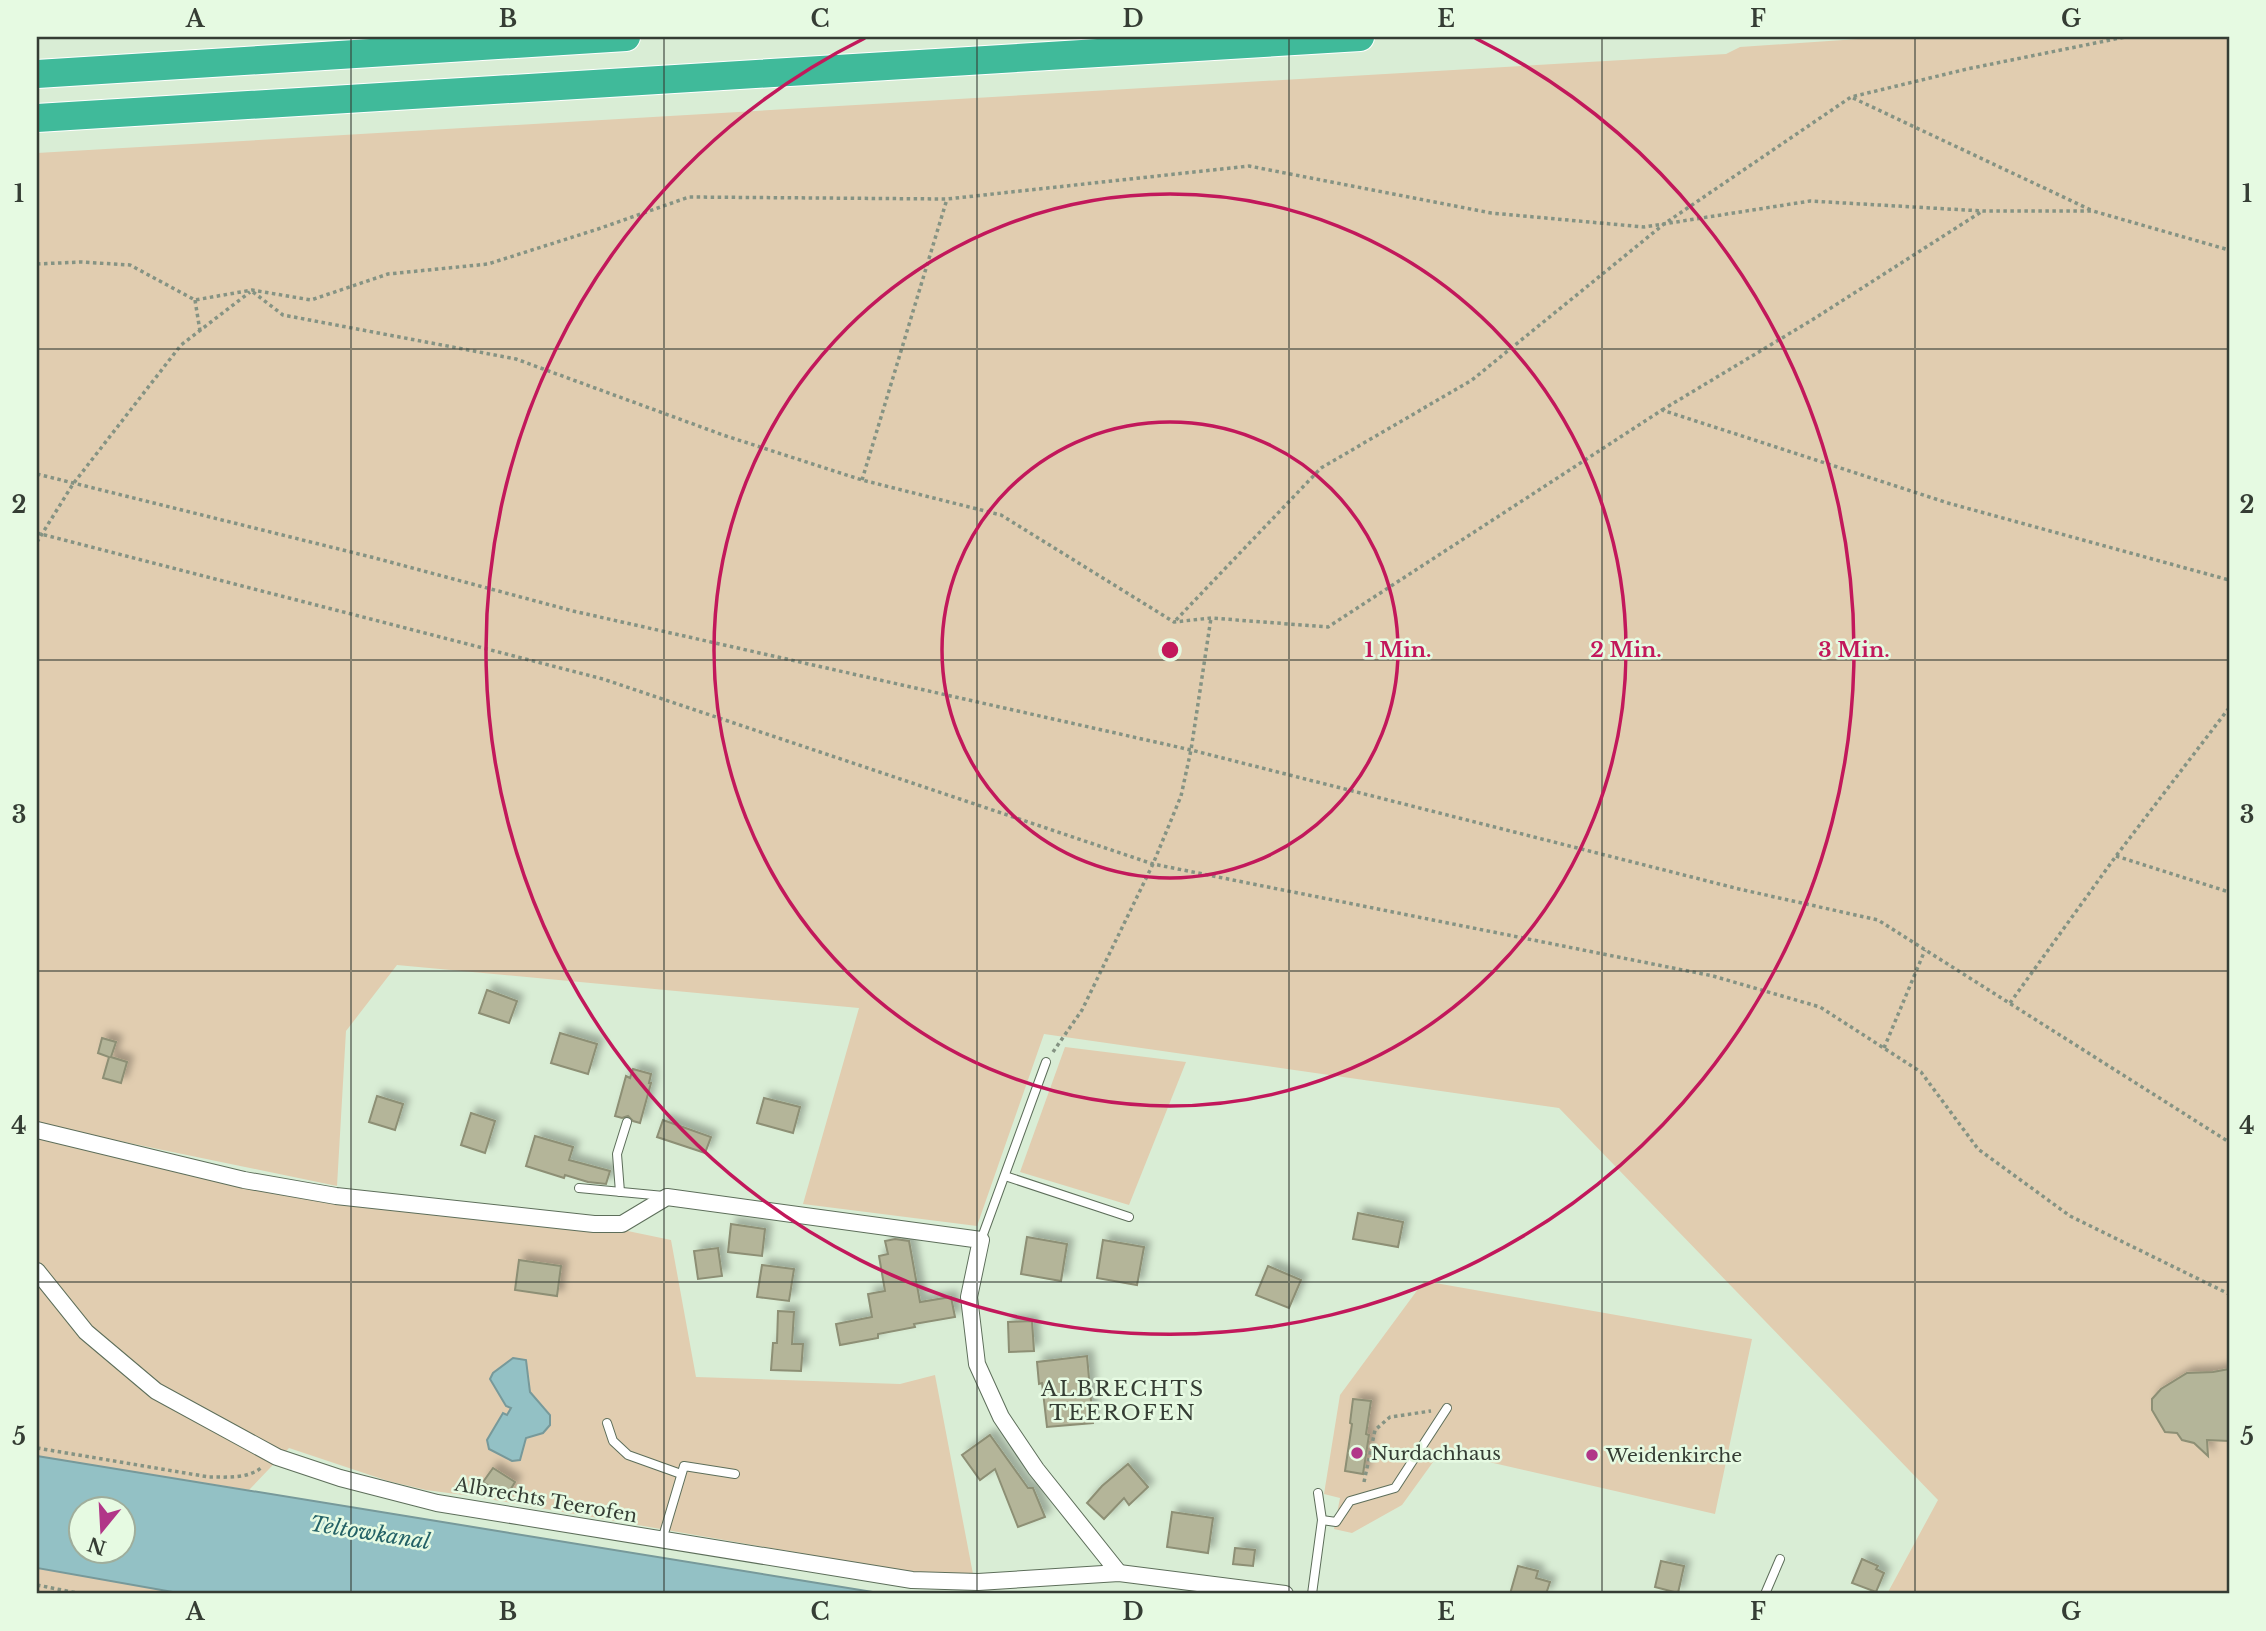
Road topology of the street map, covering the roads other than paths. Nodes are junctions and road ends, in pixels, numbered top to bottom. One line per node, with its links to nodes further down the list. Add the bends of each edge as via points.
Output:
1 (626, 37): 3 (highway)
2 (1360, 37): 4 (highway)
3 (37, 74)
4 (37, 118)
5 (1046, 1062): 8 (lane)
6 (627, 1122): 10 (lane, via 617,1154)
7 (37, 1130): 11 (street, via 244,1180 336,1196 594,1224 622,1224)
8 (1005, 1175): 12 (lane); 13 (lane)
9 (579, 1188): 10 (lane)
10 (620, 1192): 11 (lane)
11 (667, 1197): 13 (street)
12 (1129, 1217)
13 (979, 1233): 23 (street, via 969,1297 977,1364 1001,1417 1036,1469)
14 (37, 1271): 21 (street, Albrechts Teerofen, via 86,1332 156,1391 277,1457 437,1503)
15 (1447, 1408): 20 (lane, via 1395,1488 1350,1501 1336,1522)
16 (607, 1423): 17 (lane, via 613,1441 628,1455)
17 (681, 1474): 18 (lane, via 684,1466); 21 (lane)
18 (735, 1474)
19 (1318, 1493): 20 (lane)
20 (1322, 1520): 25 (lane)
21 (662, 1540): 23 (street, Albrechts Teerofen, via 912,1580 978,1582)
22 (1780, 1559): 26 (lane)
23 (1119, 1573): 24 (street, Albrechts Teerofen)
24 (1285, 1594)
25 (1312, 1594)
26 (1765, 1594)

